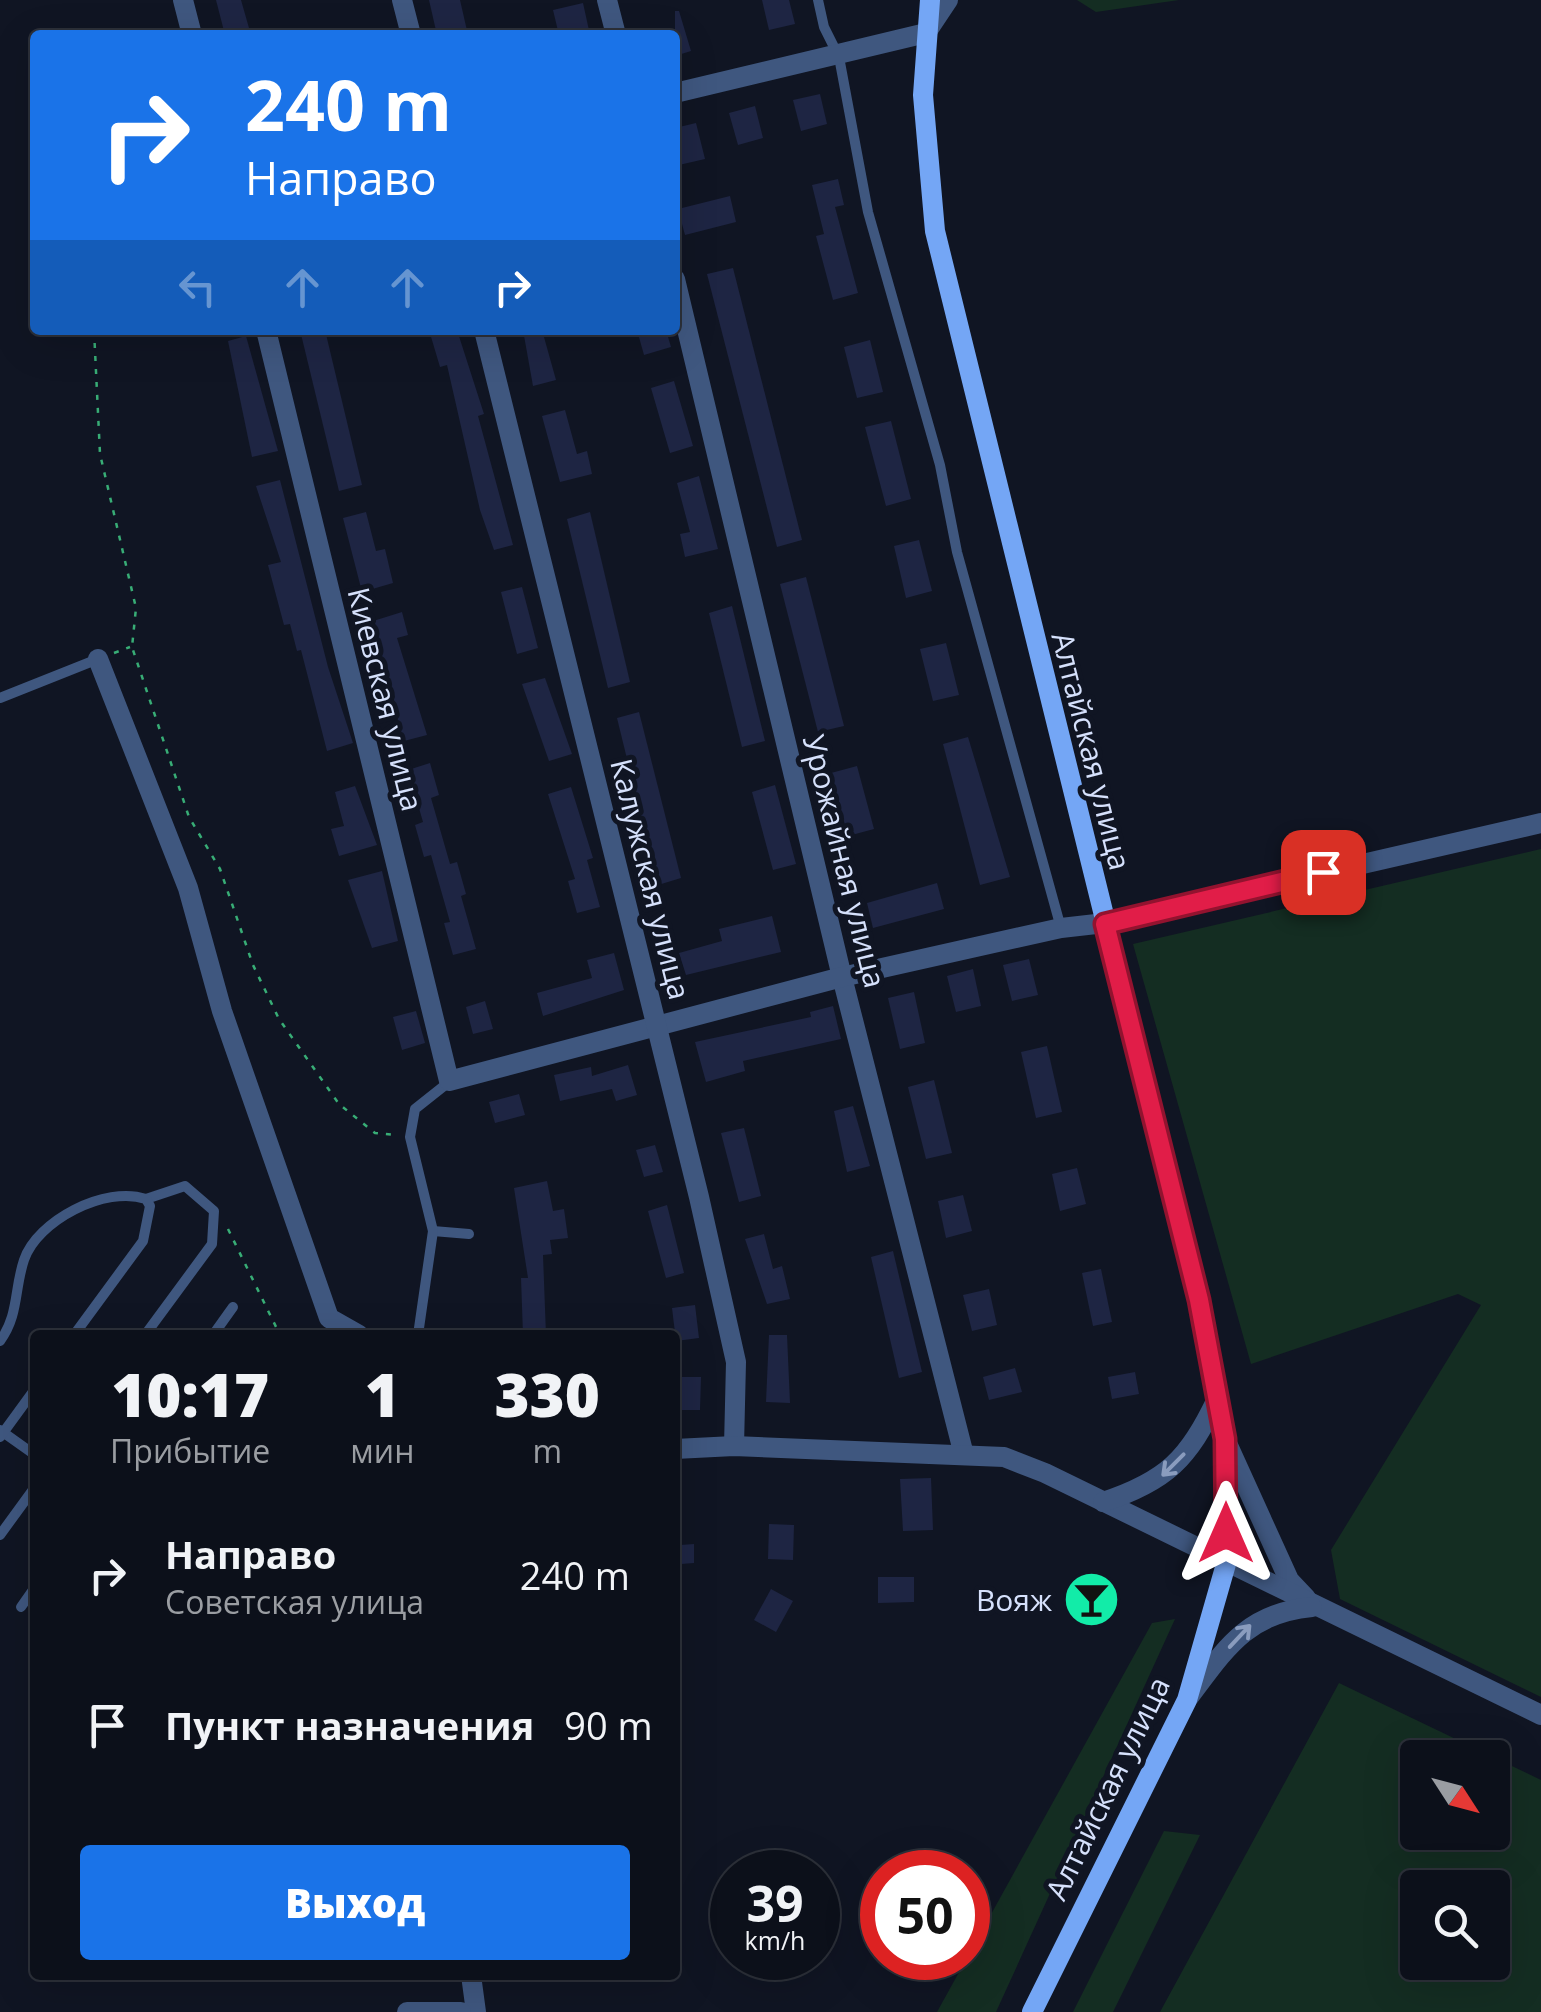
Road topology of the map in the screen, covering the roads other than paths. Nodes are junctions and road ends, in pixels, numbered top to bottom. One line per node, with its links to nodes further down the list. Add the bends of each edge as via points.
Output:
1 (183, 0): 7 (street)
2 (402, 0): 8 (street)
3 (607, 0): 9 (street)
4 (818, 0): 11 (lane)
5 (930, 0): 10 (main road, Алтайская улица)
6 (948, 0): 10 (street)
7 (191, 30)
8 (409, 30)
9 (615, 30)
10 (926, 33): 11 (street); 19 (main road, Алтайская улица, via 935,231)
11 (839, 56): 12 (street); 20 (lane, via 868,212)
12 (680, 92)
13 (680, 300): 21 (street, Урожайная улица)
14 (267, 335): 23 (street, Киевская улица)
15 (485, 335): 22 (street, Калужская улица)
16 (98, 659): 17 (lane); 31 (street, via 188,888 222,1012 330,1318)
17 (0, 698)
18 (1541, 823): 19 (street)
19 (1105, 924): 20 (street); 35 (main road, Алтайская улица, via 1199,1300)
20 (1061, 928): 21 (street)
21 (842, 976): 22 (street); 41 (street, Урожайная улица)
22 (656, 1024): 23 (street); 38 (street, Калужская улица, via 736,1362)
23 (449, 1081): 25 (lane, via 415,1108 410,1137)
24 (146, 1199): 28 (lane, via 143,1241); 29 (lane, via 184,1186 214,1211 212,1244); 33 (lane, via 93,1198 33,1241 14,1321)
25 (433, 1230): 26 (lane); 32 (lane)
26 (469, 1234)
27 (233, 1307): 30 (lane)
28 (78, 1330)
29 (149, 1330)
30 (217, 1330)
31 (351, 1330)
32 (419, 1330)
33 (0, 1341)
34 (30, 1395): 36 (lane)
35 (1217, 1399): 37 (main road, Алтайская улица); 43 (street, one-way to 43, via 1174,1468 1147,1488)
36 (1, 1433): 40 (lane)
37 (1225, 1439): 45 (main road, Алтайская улица); 47 (street, via 1289,1580)
38 (734, 1446): 39 (street); 41 (street)
39 (680, 1448)
40 (30, 1452)
41 (964, 1455): 43 (street, via 1004,1457)
42 (30, 1493): 44 (lane)
43 (1103, 1502): 45 (street)
44 (0, 1536)
45 (1226, 1564): 47 (street); 49 (main road, Алтайская улица)
46 (30, 1595): 48 (lane)
47 (1314, 1607): 49 (street, one-way to 47, via 1250,1624 1279,1610); 50 (street)
48 (21, 1608)
49 (1187, 1700): 55 (main road, Алтайская улица)
50 (1541, 1715)
51 (472, 1980): 54 (street)
52 (407, 2012): 53 (street)
53 (461, 2012)
54 (476, 2012)
55 (1032, 2012)

